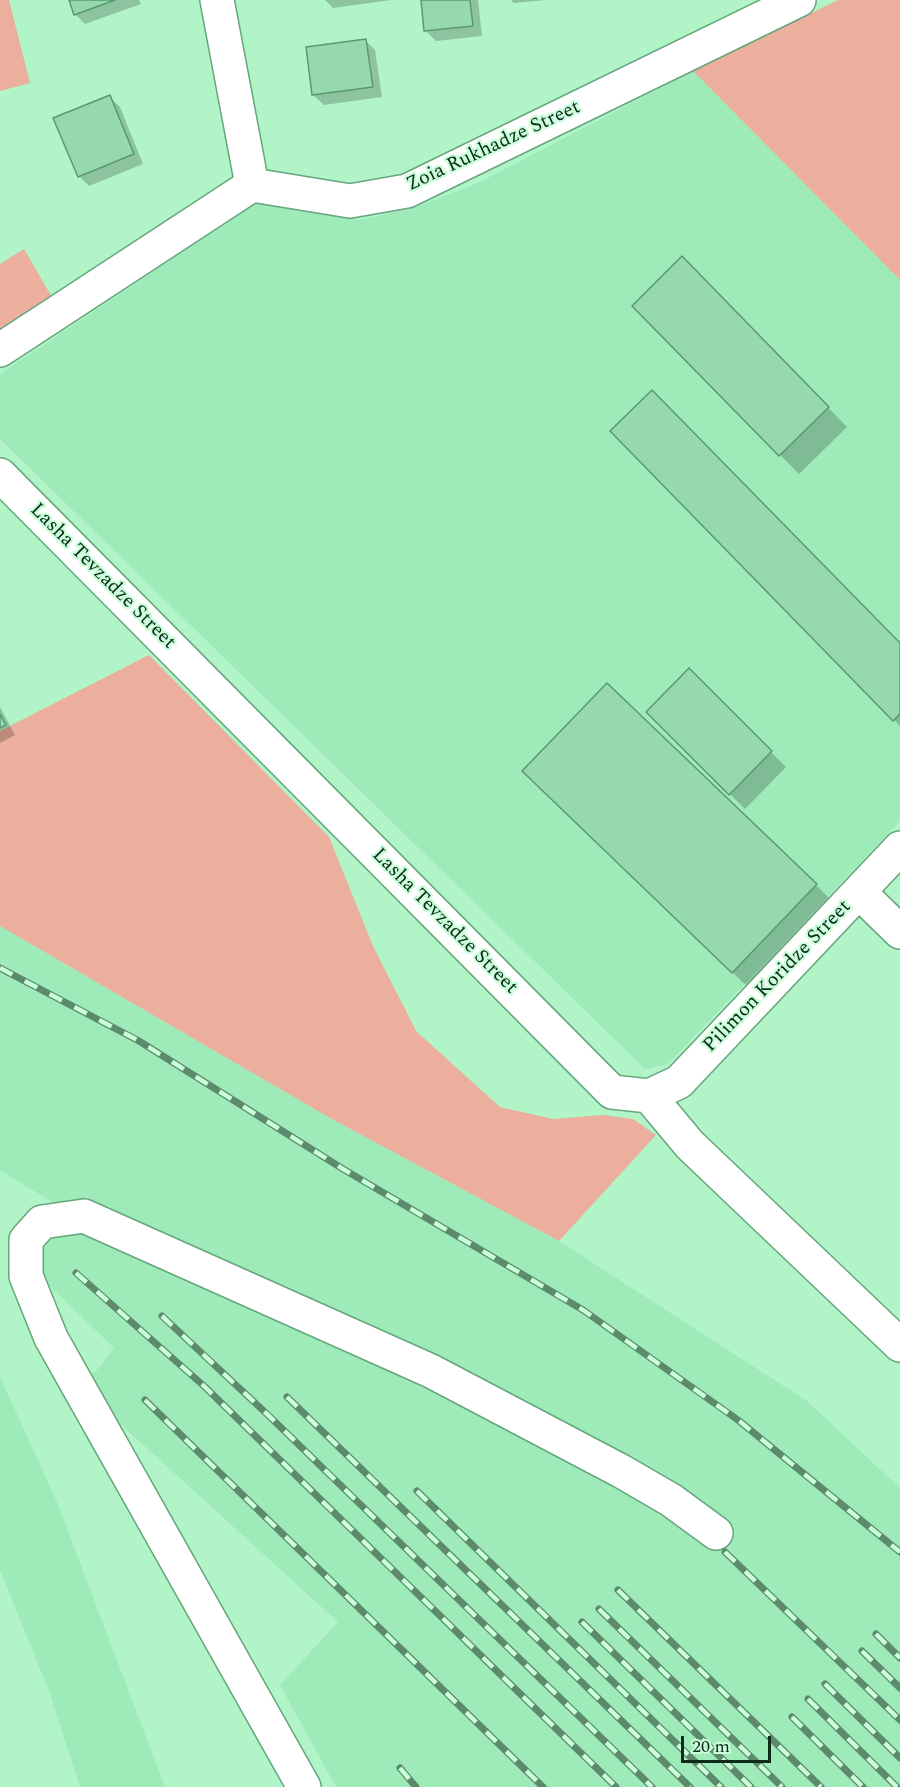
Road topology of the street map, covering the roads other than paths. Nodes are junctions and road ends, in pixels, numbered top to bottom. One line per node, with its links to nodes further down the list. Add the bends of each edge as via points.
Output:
1 (217, 0): 3 (street)
2 (800, 0): 3 (street, Zoia Rukhadze Street, via 407,191 350,201)
3 (252, 185): 4 (street)
4 (0, 350)
5 (0, 475): 9 (street, Lasha Tevzadze Street, via 612,1092)
6 (900, 849): 7 (street, Pilimon Koridze Street)
7 (859, 892): 8 (street); 9 (street, Pilimon Koridze Street, via 679,1082)
8 (900, 932)
9 (649, 1096): 10 (street, via 690,1145)
10 (900, 1345)
11 (716, 1533): 12 (street, via 671,1500 621,1471 431,1371 84,1216 42,1222 26,1240 26,1276 51,1338)
12 (304, 1787)

